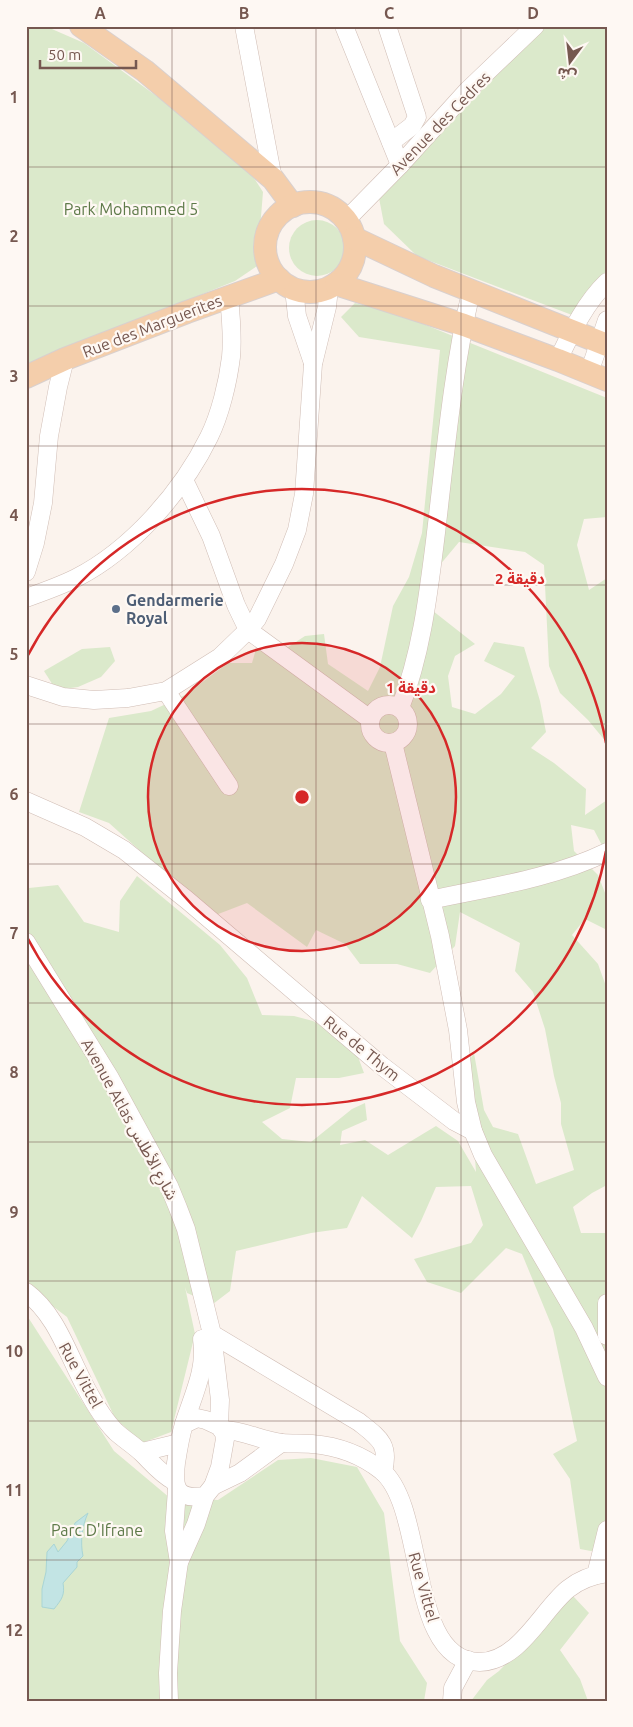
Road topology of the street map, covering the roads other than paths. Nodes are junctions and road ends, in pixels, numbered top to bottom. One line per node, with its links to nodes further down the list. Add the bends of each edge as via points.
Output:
1 (81, 26): 8 (main road, via 145,71)
2 (244, 26): 8 (street)
3 (344, 26): 6 (street)
4 (387, 26): 6 (street, via 417,117 412,126)
5 (535, 26): 7 (street, Avenue des Cedres, via 468,90)
6 (391, 142): 7 (street)
7 (400, 165): 10 (street, Avenue des Cedres)
8 (273, 179): 9 (main road)
9 (293, 206): 10 (main road, via 322,204 331,208); 12 (main road, via 273,222 265,248 269,265)
10 (350, 229): 13 (main road, via 355,248 352,263); 14 (main road, via 434,276)
11 (607, 282): 18 (street)
12 (286, 284): 13 (main road, via 311,292); 15 (main road, Rue des Marguerites); 22 (street)
13 (332, 286): 17 (main road); 22 (street)
14 (471, 292): 17 (street); 18 (main road)
15 (228, 296): 20 (main road, Rue des Marguerites); 25 (street, via 232,332 227,378 210,436)
16 (607, 320): 19 (street)
17 (464, 325): 21 (main road); 31 (street, via 424,615 410,681)
18 (573, 330): 19 (main road); 21 (street)
19 (603, 343): 24 (street)
20 (65, 359): 23 (main road, Rue des Marguerites); 26 (street, via 49,436 42,512)
21 (558, 360): 24 (main road)
22 (313, 364): 28 (street, via 304,494 297,530 272,589)
23 (26, 377)
24 (598, 377)
25 (184, 480): 27 (street, via 154,516 103,562 77,578); 28 (street, via 211,536)
26 (26, 572)
27 (26, 598)
28 (248, 630): 30 (street, via 220,657); 32 (street)
29 (26, 685): 30 (street, via 63,696 94,700)
30 (166, 691): 34 (street)
31 (400, 708): 32 (street, via 393,705 378,707); 33 (street, via 408,721 408,728 400,740)
32 (370, 719): 33 (street, via 372,734 378,740)
33 (393, 743): 37 (street)
34 (229, 786)
35 (26, 801): 40 (street, Rue de Thym, via 85,827 124,850 382,1066)
36 (607, 852): 37 (street, via 539,877)
37 (430, 900): 40 (street, via 450,987)
38 (26, 942): 43 (street, Avenue Atlas شارع الأطلس, via 110,1078 169,1186 186,1229)
39 (26, 956): 46 (street, Avenue Atlas شارع الأطلس, via 150,1168 179,1233 191,1276 204,1353 202,1372)
40 (473, 1131): 45 (street, via 482,1155 584,1328)
41 (26, 1292): 50 (street, Rue Vittel, via 50,1316 106,1420)
42 (607, 1303): 44 (street)
43 (212, 1334): 47 (street, Avenue Atlas شارع الأطلس); 51 (street, via 359,1422 380,1439 385,1455)
44 (607, 1336)
45 (607, 1377)
46 (184, 1424): 47 (street, Rue Vittel, via 197,1418); 48 (street, Avenue Atlas شارع الأطلس)
47 (221, 1428): 49 (street, Rue Vittel); 53 (street, Avenue Atlas شارع الأطلس, via 225,1439 220,1467)
48 (179, 1443): 50 (street); 52 (street, Avenue Atlas شارع الأطلس)
49 (281, 1443): 51 (street, Rue Vittel, via 312,1444 350,1452); 53 (street)
50 (142, 1452): 52 (street, Rue Vittel)
51 (383, 1472): 57 (street, Rue Vittel, via 400,1500 426,1603 438,1635 456,1656)
52 (176, 1486): 53 (street, via 191,1497); 55 (street, Avenue Atlas شارع الأطلس, via 174,1531)
53 (209, 1491): 55 (street, Avenue Atlas شارع الأطلس)
54 (607, 1530): 56 (street)
55 (179, 1562): 58 (street, via 172,1611)
56 (601, 1574): 57 (street, via 568,1589 509,1652 490,1661)
57 (468, 1660): 59 (street, via 453,1688)
58 (168, 1701)
59 (452, 1701)

